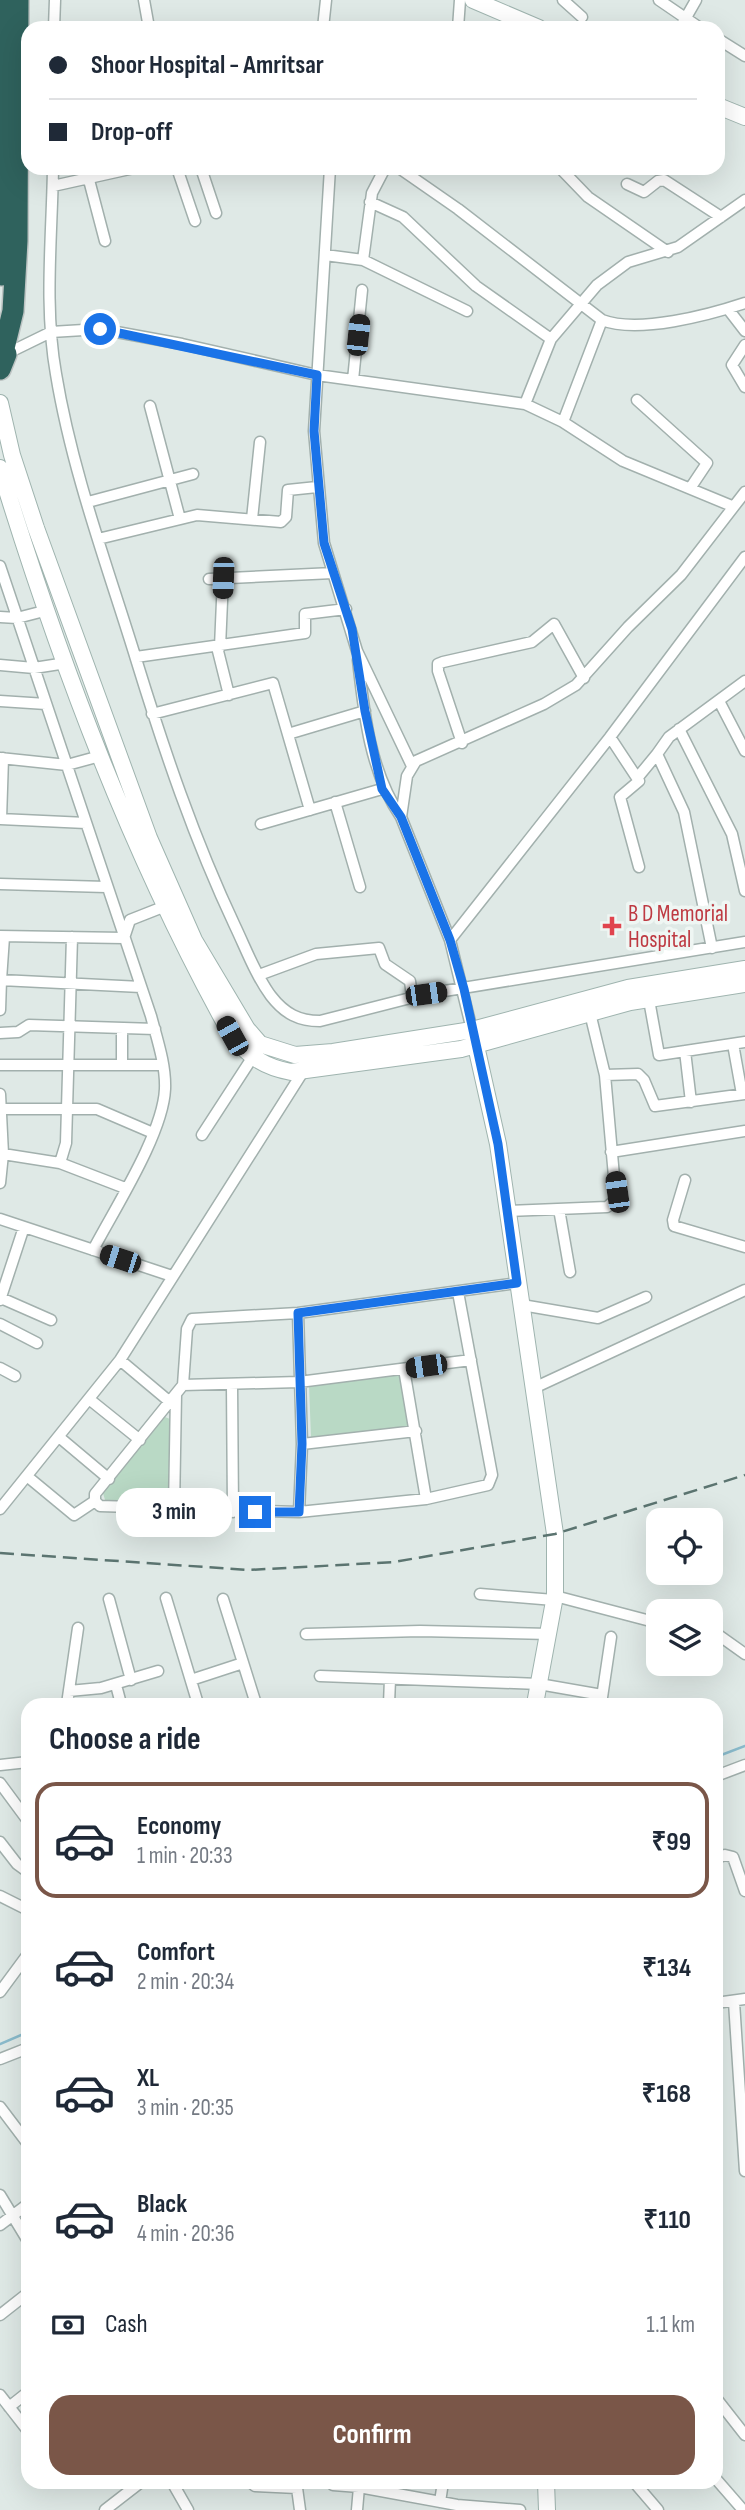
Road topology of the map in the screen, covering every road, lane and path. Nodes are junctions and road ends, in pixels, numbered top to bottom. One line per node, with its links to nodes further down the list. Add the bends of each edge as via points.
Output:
1 (2, 0): 49 (highway)
2 (18, 0): 55 (highway, via 16,255 13,310)
3 (55, 0): 13 (street)
4 (144, 0): 14 (street)
5 (326, 0): 15 (street)
6 (460, 0): 16 (street)
7 (473, 0): 11 (main road)
8 (563, 0): 12 (street)
9 (659, 0): 18 (street)
10 (696, 0): 19 (street)
11 (502, 5): 17 (main road)
12 (582, 16)
13 (54, 21)
14 (148, 21)
15 (324, 21)
16 (458, 21)
17 (528, 21)
18 (680, 21)
19 (683, 21)
20 (725, 43): 21 (street)
21 (745, 56)
22 (725, 109): 23 (main road)
23 (745, 117)
24 (53, 175): 34 (street)
25 (108, 175): 32 (street)
26 (179, 175): 39 (street)
27 (203, 175): 37 (street)
28 (330, 175): 42 (street)
29 (381, 175): 36 (street)
30 (409, 175): 46 (street)
31 (567, 175): 41 (street, via 588,197)
32 (89, 180): 34 (street); 40 (street)
33 (627, 184): 38 (street, via 644,192 664,180)
34 (53, 186): 52 (street)
35 (745, 200): 38 (street)
36 (370, 202): 43 (street); 53 (street, via 403,217 476,286)
37 (216, 213)
38 (721, 217): 41 (street)
39 (195, 221)
40 (105, 241)
41 (668, 252): 46 (street, via 619,267)
42 (325, 256): 43 (street); 56 (street)
43 (363, 260): 48 (street)
44 (362, 290): 57 (street)
45 (745, 303): 47 (street)
46 (579, 305): 50 (street); 53 (street)
47 (729, 309): 50 (street, via 653,323 619,325); 51 (street)
48 (467, 311)
49 (0, 319)
50 (602, 320): 63 (street)
51 (745, 331)
52 (51, 332): 55 (street); 56 (street, via 120,331); 71 (street, via 61,399)
53 (551, 339): 61 (street)
54 (745, 345): 58 (street, via 732,365)
55 (3, 353)
56 (317, 375): 57 (street); 68 (street)
57 (353, 380): 61 (street)
58 (745, 387)
59 (637, 400): 69 (street, via 706,463)
60 (0, 403): 145 (main road, via 36,528 149,838 194,940 247,1029 260,1044 295,1055)
61 (525, 404): 63 (street)
62 (150, 406): 67 (street)
63 (563, 422): 69 (street, via 623,461)
64 (260, 442): 75 (street)
65 (0, 468): 73 (main road)
66 (193, 474): 67 (street)
67 (170, 480): 71 (street); 74 (street)
68 (317, 487): 75 (street, via 288,490 284,521); 79 (street)
69 (691, 487): 72 (street)
70 (745, 492): 72 (street)
71 (88, 502): 76 (street)
72 (732, 506): 92 (street, via 681,575)
73 (7, 512): 83 (main road)
74 (180, 519): 75 (street, via 208,514); 76 (street)
75 (252, 519)
76 (98, 539): 88 (street)
77 (745, 557): 102 (street)
78 (0, 566): 85 (street)
79 (333, 573): 80 (street); 82 (street)
80 (223, 578): 81 (street); 86 (street)
81 (209, 579)
82 (346, 609): 86 (street, via 305,614 304,633); 87 (street)
83 (48, 610): 85 (street); 89 (main road)
84 (0, 617): 85 (street)
85 (17, 618): 91 (street)
86 (219, 647): 88 (street); 94 (street)
87 (357, 651): 98 (street); 109 (street)
88 (136, 657): 99 (street)
89 (66, 663): 91 (street); 106 (main road)
90 (0, 665): 91 (street)
91 (34, 668): 97 (street)
92 (584, 678): 103 (street, via 544,705); 103 (street, via 554,624 533,642 438,664)
93 (745, 681): 96 (street)
94 (229, 695): 99 (street); 101 (street, via 273,683)
95 (0, 701): 97 (street)
96 (719, 701): 100 (street); 104 (street)
97 (46, 704): 108 (street)
98 (365, 711): 101 (street); 111 (street)
99 (152, 714): 131 (street, via 189,820)
100 (679, 729): 105 (street); 122 (street, via 732,834)
101 (288, 734): 113 (street)
102 (610, 737): 110 (street); 127 (street)
103 (462, 743): 109 (street, via 423,757)
104 (745, 751)
105 (657, 754): 110 (street); 129 (street, via 684,812)
106 (100, 756): 108 (street); 123 (main road)
107 (1, 758): 108 (street); 115 (street)
108 (68, 765): 116 (street)
109 (412, 766): 114 (street)
110 (638, 777): 118 (street, via 638,784 622,793 620,802)
111 (382, 789): 112 (street); 114 (street)
112 (335, 802): 113 (street); 121 (street)
113 (310, 810): 117 (street)
114 (401, 817): 127 (street)
115 (1, 819): 116 (street)
116 (86, 823): 120 (street)
117 (261, 824)
118 (639, 867)
119 (0, 884): 120 (street)
120 (106, 887): 126 (street)
121 (360, 887)
122 (745, 891)
123 (163, 907): 126 (street, via 130,920); 149 (main road, via 232,1036)
124 (2, 937): 125 (street); 132 (street)
125 (72, 937): 126 (street); 133 (street)
126 (124, 938): 135 (street)
127 (450, 940): 136 (street)
128 (745, 942): 129 (street)
129 (712, 948): 136 (street)
130 (745, 970): 145 (main road, via 628,988)
131 (259, 975): 137 (street, via 279,1005 304,1021 346,1017); 137 (street, via 306,957 379,948 386,964 410,981)
132 (1, 980): 133 (street); 139 (street)
133 (71, 984): 135 (street); 141 (street)
134 (745, 984): 138 (main road)
135 (141, 987): 143 (street)
136 (464, 989): 137 (street); 145 (street)
137 (412, 997)
138 (649, 999): 140 (main road); 148 (street, via 658,1053)
139 (0, 1010)
140 (590, 1013): 145 (main road); 155 (street)
141 (69, 1026): 142 (street); 144 (street, via 26,1025 18,1032); 151 (street)
142 (122, 1028): 143 (street); 152 (street)
143 (155, 1029): 153 (street)
144 (0, 1033)
145 (474, 1038): 154 (main road); 172 (main road, via 498,1144)
146 (745, 1042): 147 (street)
147 (733, 1044): 148 (street); 157 (street)
148 (685, 1051): 158 (street)
149 (252, 1058): 154 (main road, via 278,1070); 164 (street)
150 (0, 1065): 151 (street)
151 (66, 1065): 152 (street); 160 (street)
152 (122, 1065): 153 (street)
153 (162, 1065): 163 (street, via 165,1091)
154 (304, 1070): 178 (street)
155 (605, 1075): 158 (street, via 638,1074 655,1106); 165 (street)
156 (0, 1094): 159 (street)
157 (743, 1094): 158 (street)
158 (691, 1102)
159 (1, 1109): 160 (street); 161 (street)
160 (66, 1109): 163 (street, via 104,1111); 167 (street, via 66,1143)
161 (1, 1122): 166 (street)
162 (745, 1131): 165 (street)
163 (153, 1133): 170 (street)
164 (202, 1135)
165 (611, 1153): 171 (street, via 617,1192 612,1204)
166 (3, 1154): 167 (street); 169 (street)
167 (60, 1163): 170 (street)
168 (685, 1180): 175 (street, via 674,1226)
169 (0, 1183)
170 (125, 1188): 176 (street)
171 (559, 1209): 172 (street); 177 (street)
172 (507, 1211): 179 (main road)
173 (0, 1219): 174 (street)
174 (24, 1227): 176 (street); 183 (street)
175 (745, 1247)
176 (93, 1250): 178 (street)
177 (570, 1272)
178 (172, 1276): 189 (street)
179 (517, 1283): 181 (street); 184 (main road)
180 (745, 1290): 196 (street)
181 (458, 1292): 185 (street); 190 (street)
182 (646, 1297): 184 (street, via 598,1318)
183 (0, 1299): 186 (street)
184 (522, 1305): 196 (main road)
185 (298, 1313): 194 (street); 197 (street, via 192,1319)
186 (51, 1320)
187 (0, 1324): 188 (street)
188 (37, 1343)
189 (120, 1360): 197 (street); 198 (street)
190 (471, 1360): 192 (street); 205 (street, via 492,1482 482,1489)
191 (0, 1368): 193 (street)
192 (404, 1369): 194 (street); 199 (street)
193 (15, 1376)
194 (299, 1382): 195 (street); 202 (street)
195 (232, 1385): 197 (street); 209 (street)
196 (536, 1387): 213 (main road, via 555,1534)
197 (176, 1394): 201 (street); 208 (street)
198 (89, 1399): 200 (street); 201 (street)
199 (416, 1431): 202 (street); 205 (street)
200 (59, 1437): 203 (street); 204 (street)
201 (140, 1440): 204 (street)
202 (302, 1444): 210 (street)
203 (27, 1477): 206 (street, via 74,1515); 207 (street)
204 (108, 1479): 206 (street, via 95,1494)
205 (426, 1499): 210 (street)
206 (95, 1501): 208 (street, via 100,1506)
207 (0, 1509)
208 (174, 1509): 209 (street)
209 (233, 1512): 210 (street)
210 (299, 1512)
211 (480, 1594): 213 (street)
212 (166, 1598): 228 (street)
213 (555, 1598): 216 (street); 219 (main road)
214 (109, 1599): 227 (street)
215 (223, 1599): 223 (street)
216 (646, 1620)
217 (78, 1628): 231 (street)
218 (306, 1634): 219 (street)
219 (549, 1634): 229 (main road)
220 (611, 1637): 239 (street)
221 (723, 1638): 222 (street)
222 (745, 1654)
223 (243, 1663): 228 (street); 235 (street)
224 (158, 1671): 227 (street)
225 (320, 1676): 226 (street)
226 (390, 1679): 229 (street); 236 (street)
227 (131, 1680): 230 (street)
228 (191, 1680): 234 (street)
229 (539, 1684): 237 (main road); 238 (street)
230 (116, 1685): 231 (street); 233 (street)
231 (69, 1691): 232 (street)
232 (67, 1698)
233 (119, 1698)
234 (196, 1698)
235 (254, 1698)
236 (389, 1698)
237 (536, 1698)
238 (593, 1698)
239 (601, 1698)
240 (21, 1763): 242 (street)
241 (745, 1765): 243 (street)
242 (0, 1766)
243 (723, 1773)
244 (0, 1783): 245 (street)
245 (21, 1810)
246 (0, 1842): 248 (street)
247 (723, 1856): 249 (street, via 733,1857)
248 (21, 1867)
249 (745, 1891)
250 (0, 1896): 251 (street)
251 (21, 1906)
252 (21, 1964): 253 (street)
253 (17, 1969): 254 (street); 255 (street)
254 (21, 1972)
255 (0, 1992)
256 (739, 2001): 259 (street)
257 (21, 2051): 258 (street)
258 (0, 2059)
259 (742, 2081): 262 (street)
260 (0, 2107): 261 (street)
261 (21, 2135)
262 (745, 2171)
263 (0, 2195): 265 (street)
264 (21, 2209): 265 (street)
265 (12, 2216): 266 (street); 267 (street)
266 (0, 2225)
267 (21, 2230)
268 (21, 2298): 269 (street)
269 (0, 2315)
270 (0, 2395): 272 (street)
271 (21, 2398): 272 (street)
272 (9, 2407): 274 (street)
273 (723, 2407): 275 (street)
274 (21, 2422)
275 (745, 2435)
276 (723, 2487): 296 (street)
277 (132, 2489): 288 (street)
278 (176, 2489): 287 (street)
279 (297, 2489): 290 (street)
280 (359, 2489): 291 (street)
281 (401, 2489): 285 (street)
282 (442, 2489): 286 (street)
283 (546, 2489): 294 (main road)
284 (640, 2489): 295 (street)
285 (416, 2497): 286 (street); 292 (street)
286 (440, 2502): 293 (street)
287 (186, 2506): 289 (street)
288 (105, 2510)
289 (172, 2510)
290 (300, 2510)
291 (357, 2510)
292 (414, 2510)
293 (520, 2510)
294 (547, 2510)
295 (657, 2510)
296 (743, 2510)

